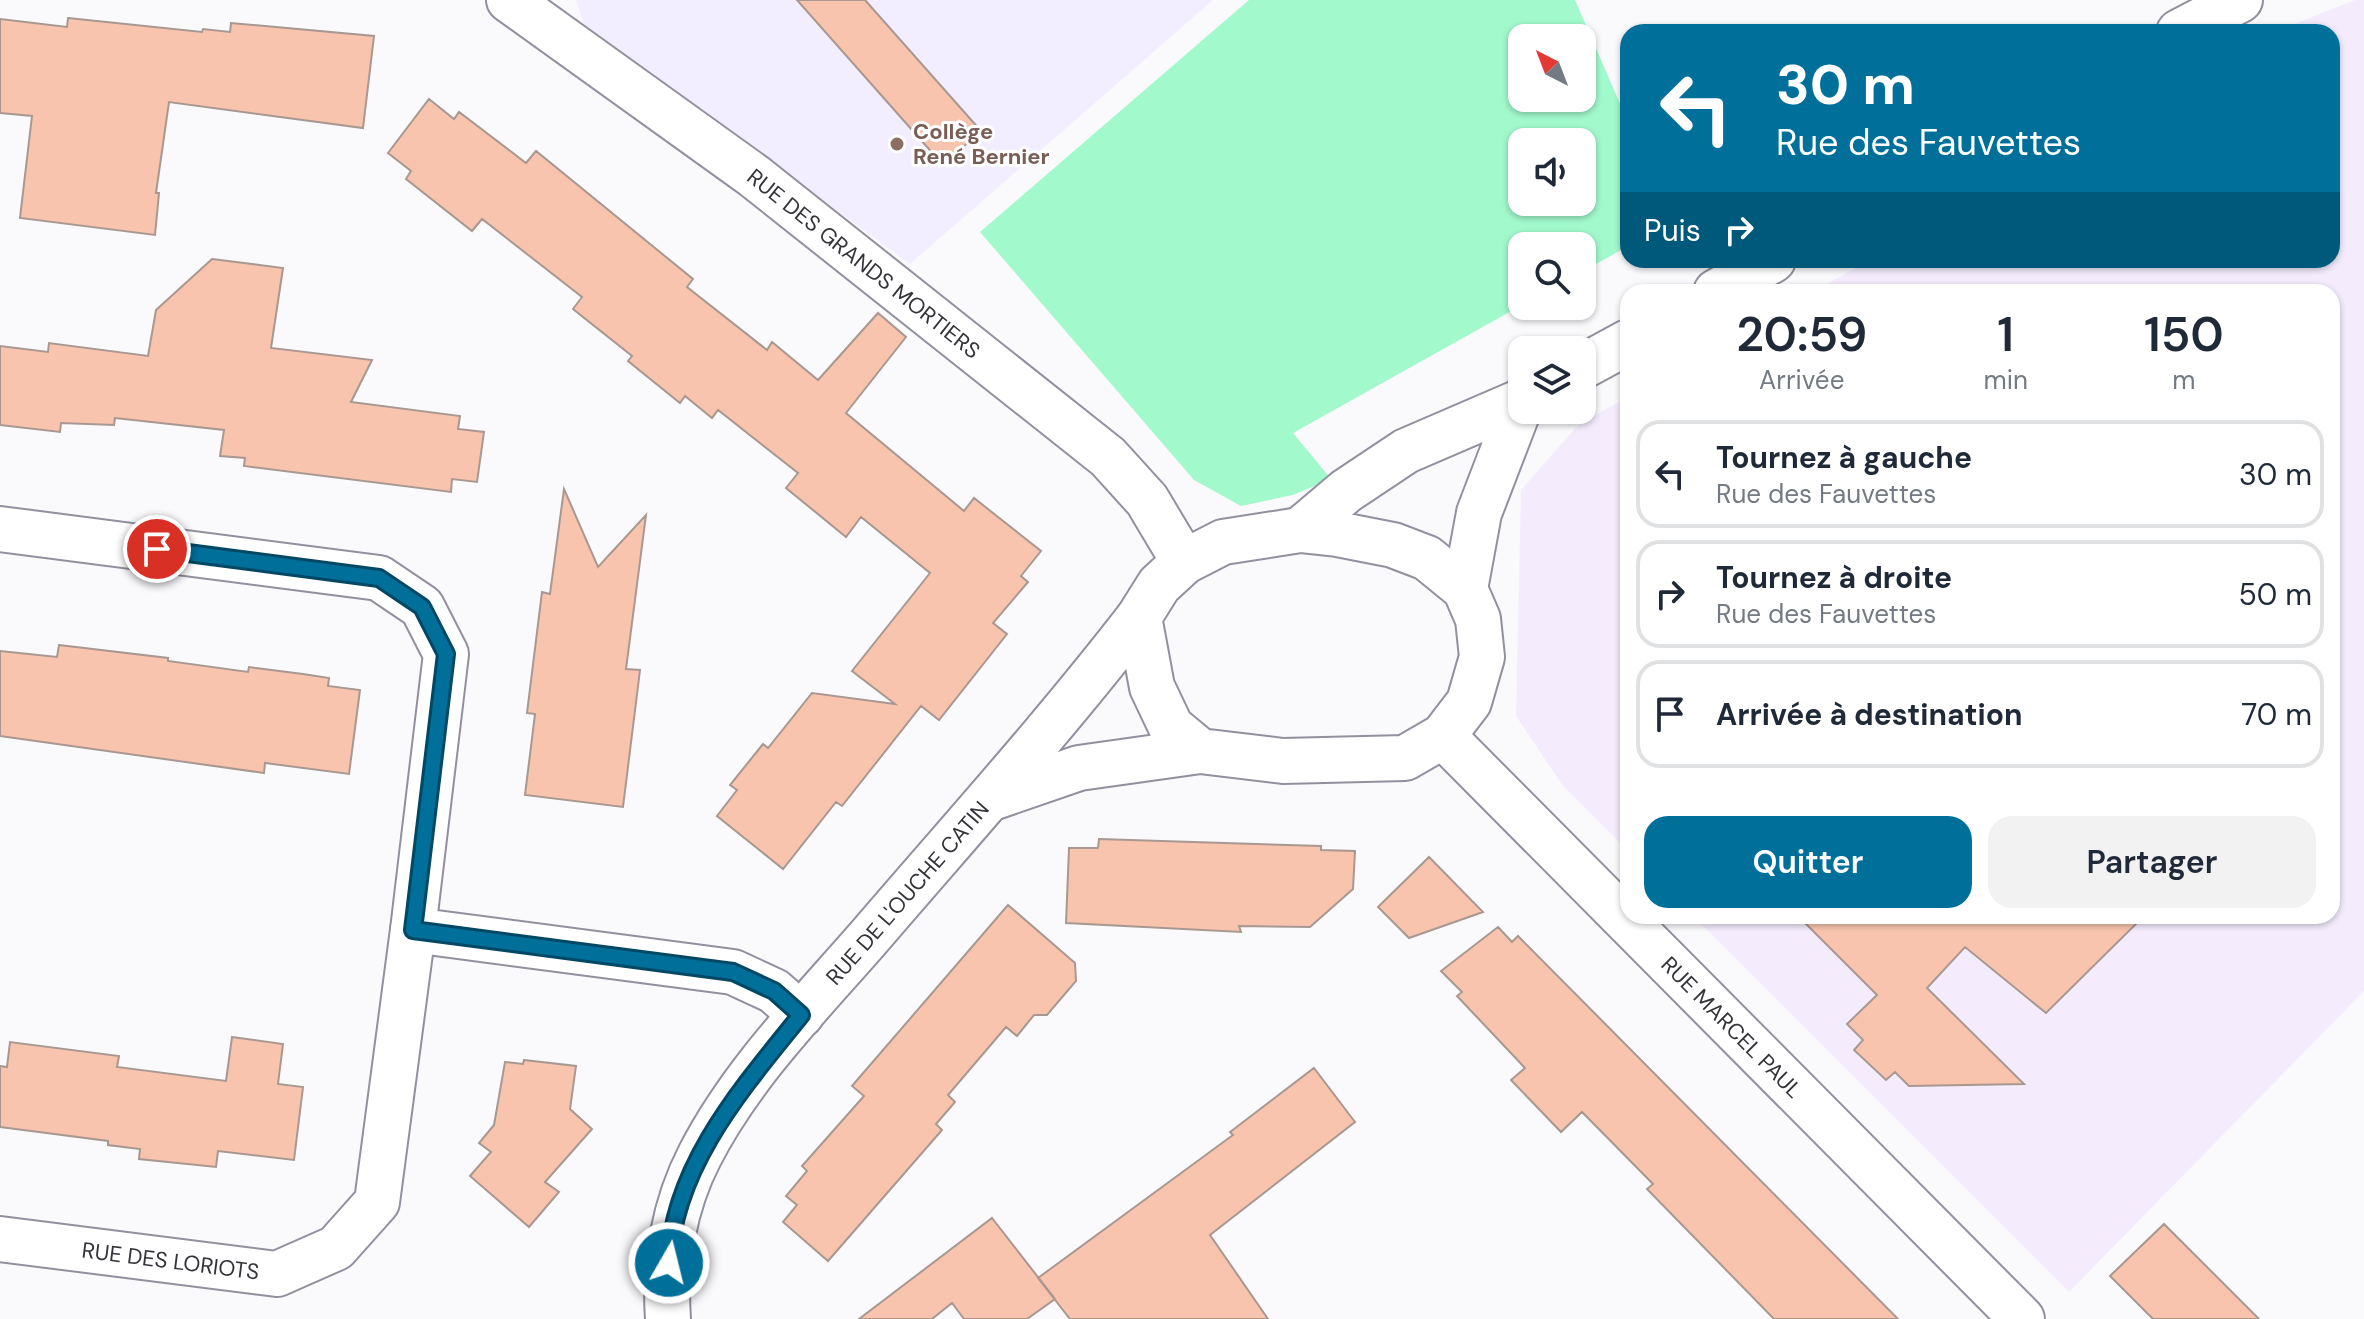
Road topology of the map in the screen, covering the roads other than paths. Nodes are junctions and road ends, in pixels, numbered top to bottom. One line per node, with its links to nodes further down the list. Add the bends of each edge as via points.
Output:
1 (509, 0): 12 (street, RUE DES GRANDS MORTIERS, via 754,176 1108,457 1147,500)
2 (2240, 0): 3 (street)
3 (2194, 24)
4 (1759, 268): 5 (street)
5 (1730, 284)
6 (1620, 346): 7 (street)
7 (1596, 359)
8 (1508, 407): 11 (street, via 1406,451)
9 (1513, 424): 13 (street, via 1479,513)
10 (0, 529): 20 (street, RUE DES LORIOTS, via 379,578 422,607 446,654)
11 (1300, 530): 12 (street, RUE DE L'OUCHE CATIN, via 1223,542); 13 (street, via 1393,545 1427,558)
12 (1184, 562): 14 (street, RUE DE L'OUCHE CATIN, via 1159,585)
13 (1465, 589): 15 (street, via 1478,619 1482,657 1469,702)
14 (1139, 617): 16 (street, via 1152,687 1171,727); 17 (street, RUE DE L'OUCHE CATIN)
15 (1443, 736): 16 (street, via 1405,758 1360,762 1283,761); 18 (street, RUE MARCEL PAUL)
16 (1200, 751): 17 (street, via 1079,768)
17 (989, 799): 21 (street, RUE DE L'OUCHE CATIN)
18 (1620, 914)
19 (1630, 924): 24 (street, RUE MARCEL PAUL)
20 (413, 930): 21 (street, via 733,972 774,991); 22 (street, RUE DES LORIOTS, via 377,1202 336,1248 277,1274)
21 (801, 1015): 23 (street, RUE DE L'OUCHE CATIN, via 728,1106 698,1158 670,1237)
22 (0, 1239)
23 (668, 1319)
24 (2022, 1319)

